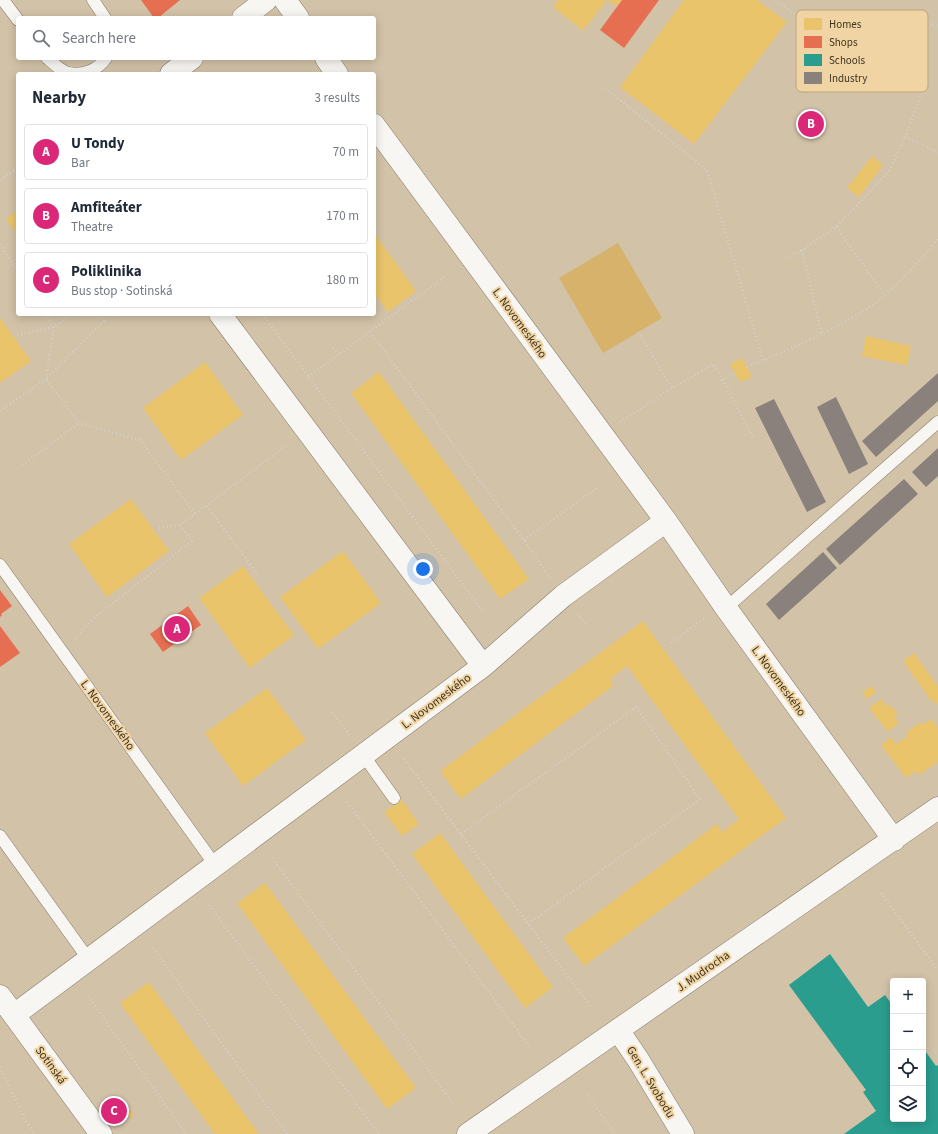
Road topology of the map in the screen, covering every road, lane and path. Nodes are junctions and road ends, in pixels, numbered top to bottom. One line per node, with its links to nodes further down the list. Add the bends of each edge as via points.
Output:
1 (3, 0): 10 (lane)
2 (93, 0): 7 (lane)
3 (266, 0): 8 (street)
4 (286, 0): 9 (street)
5 (774, 0): 6 (path)
6 (796, 14)
7 (103, 16)
8 (246, 16)
9 (297, 16)
10 (16, 17)
11 (928, 23): 12 (path)
12 (938, 27)
13 (50, 60): 17 (lane)
14 (104, 60): 18 (lane, via 96,68)
15 (189, 60): 19 (street)
16 (327, 60): 20 (street)
17 (66, 72)
18 (84, 72)
19 (174, 72)
20 (336, 72)
21 (605, 88): 48 (path, via 707,170)
22 (922, 92): 24 (path)
23 (376, 128): 59 (street, L. Novomeského)
24 (905, 136): 25 (path); 28 (path, via 889,171)
25 (938, 152)
26 (16, 168): 27 (path)
27 (0, 180)
28 (836, 227): 31 (path); 35 (path)
29 (938, 239): 35 (path, via 900,281)
30 (0, 244): 33 (path)
31 (802, 250): 32 (path); 45 (path)
32 (786, 258)
33 (16, 269)
34 (446, 276): 42 (path)
35 (884, 294): 45 (path, via 864,311)
36 (47, 316): 41 (path)
37 (68, 316): 41 (path)
38 (100, 316): 52 (path, via 104,321)
39 (222, 316): 58 (street, L. Novomeského)
40 (263, 316): 51 (path)
41 (54, 327): 44 (path); 52 (path)
42 (370, 332): 47 (path); 68 (path)
43 (638, 332): 54 (path)
44 (17, 335)
45 (822, 335): 48 (path)
46 (333, 348): 47 (path)
47 (338, 355): 51 (path)
48 (763, 360): 49 (path)
49 (747, 367)
50 (735, 373): 53 (path)
51 (308, 377): 73 (path)
52 (46, 379): 55 (path); 57 (path)
53 (722, 380): 54 (path, via 714,364); 60 (path)
54 (672, 388): 59 (path)
55 (0, 411)
56 (938, 422): 72 (lane)
57 (79, 423): 61 (path); 64 (path, via 140,440)
58 (308, 430): 63 (path); 77 (street, L. Novomeského)
59 (602, 434): 65 (street, L. Novomeského)
60 (753, 437)
61 (22, 465)
62 (597, 488): 68 (path)
63 (207, 506): 64 (path); 70 (path)
64 (195, 514): 66 (path)
65 (666, 521): 71 (street, L. Novomeského); 72 (street, L. Novomeského)
66 (180, 525): 67 (path); 76 (path, via 192,541 94,618)
67 (159, 528)
68 (524, 540): 71 (path)
69 (0, 566): 76 (lane, L. Novomeského)
70 (259, 577)
71 (563, 596): 74 (path); 77 (street, L. Novomeského)
72 (726, 608): 75 (path, via 713,612); 86 (street, L. Novomeského)
73 (484, 613)
74 (587, 626)
75 (671, 643)
76 (62, 652): 88 (lane, L. Novomeského)
77 (483, 666): 79 (street, L. Novomeského)
78 (332, 712): 79 (path)
79 (364, 756): 81 (lane); 88 (street, L. Novomeského)
80 (404, 759): 84 (path)
81 (394, 798)
82 (348, 802): 100 (path)
83 (938, 808): 86 (street, J. Mudrocha)
84 (461, 834): 91 (path); 91 (path, via 636,707 700,799)
85 (0, 836): 93 (lane)
86 (894, 840): 99 (street, J. Mudrocha)
87 (272, 858): 103 (path)
88 (215, 865): 93 (street, L. Novomeského)
89 (881, 893): 94 (path)
90 (209, 905): 108 (path)
91 (528, 924): 97 (path)
92 (153, 948): 107 (path)
93 (90, 960): 98 (street, L. Novomeského)
94 (938, 970)
95 (0, 996): 98 (street, Sotinská)
96 (88, 996): 106 (path)
97 (592, 1008)
98 (14, 1015): 105 (street, Sotinská)
99 (618, 1030): 109 (street, J. Mudrocha); 111 (street, Gen. L. Svobodu)
100 (531, 1050)
101 (0, 1067): 104 (path, via 25,1120)
102 (587, 1095): 110 (path)
103 (453, 1103)
104 (35, 1134)
105 (102, 1134)
106 (186, 1134)
107 (287, 1134)
108 (379, 1134)
109 (468, 1134)
110 (615, 1134)
111 (683, 1134)

